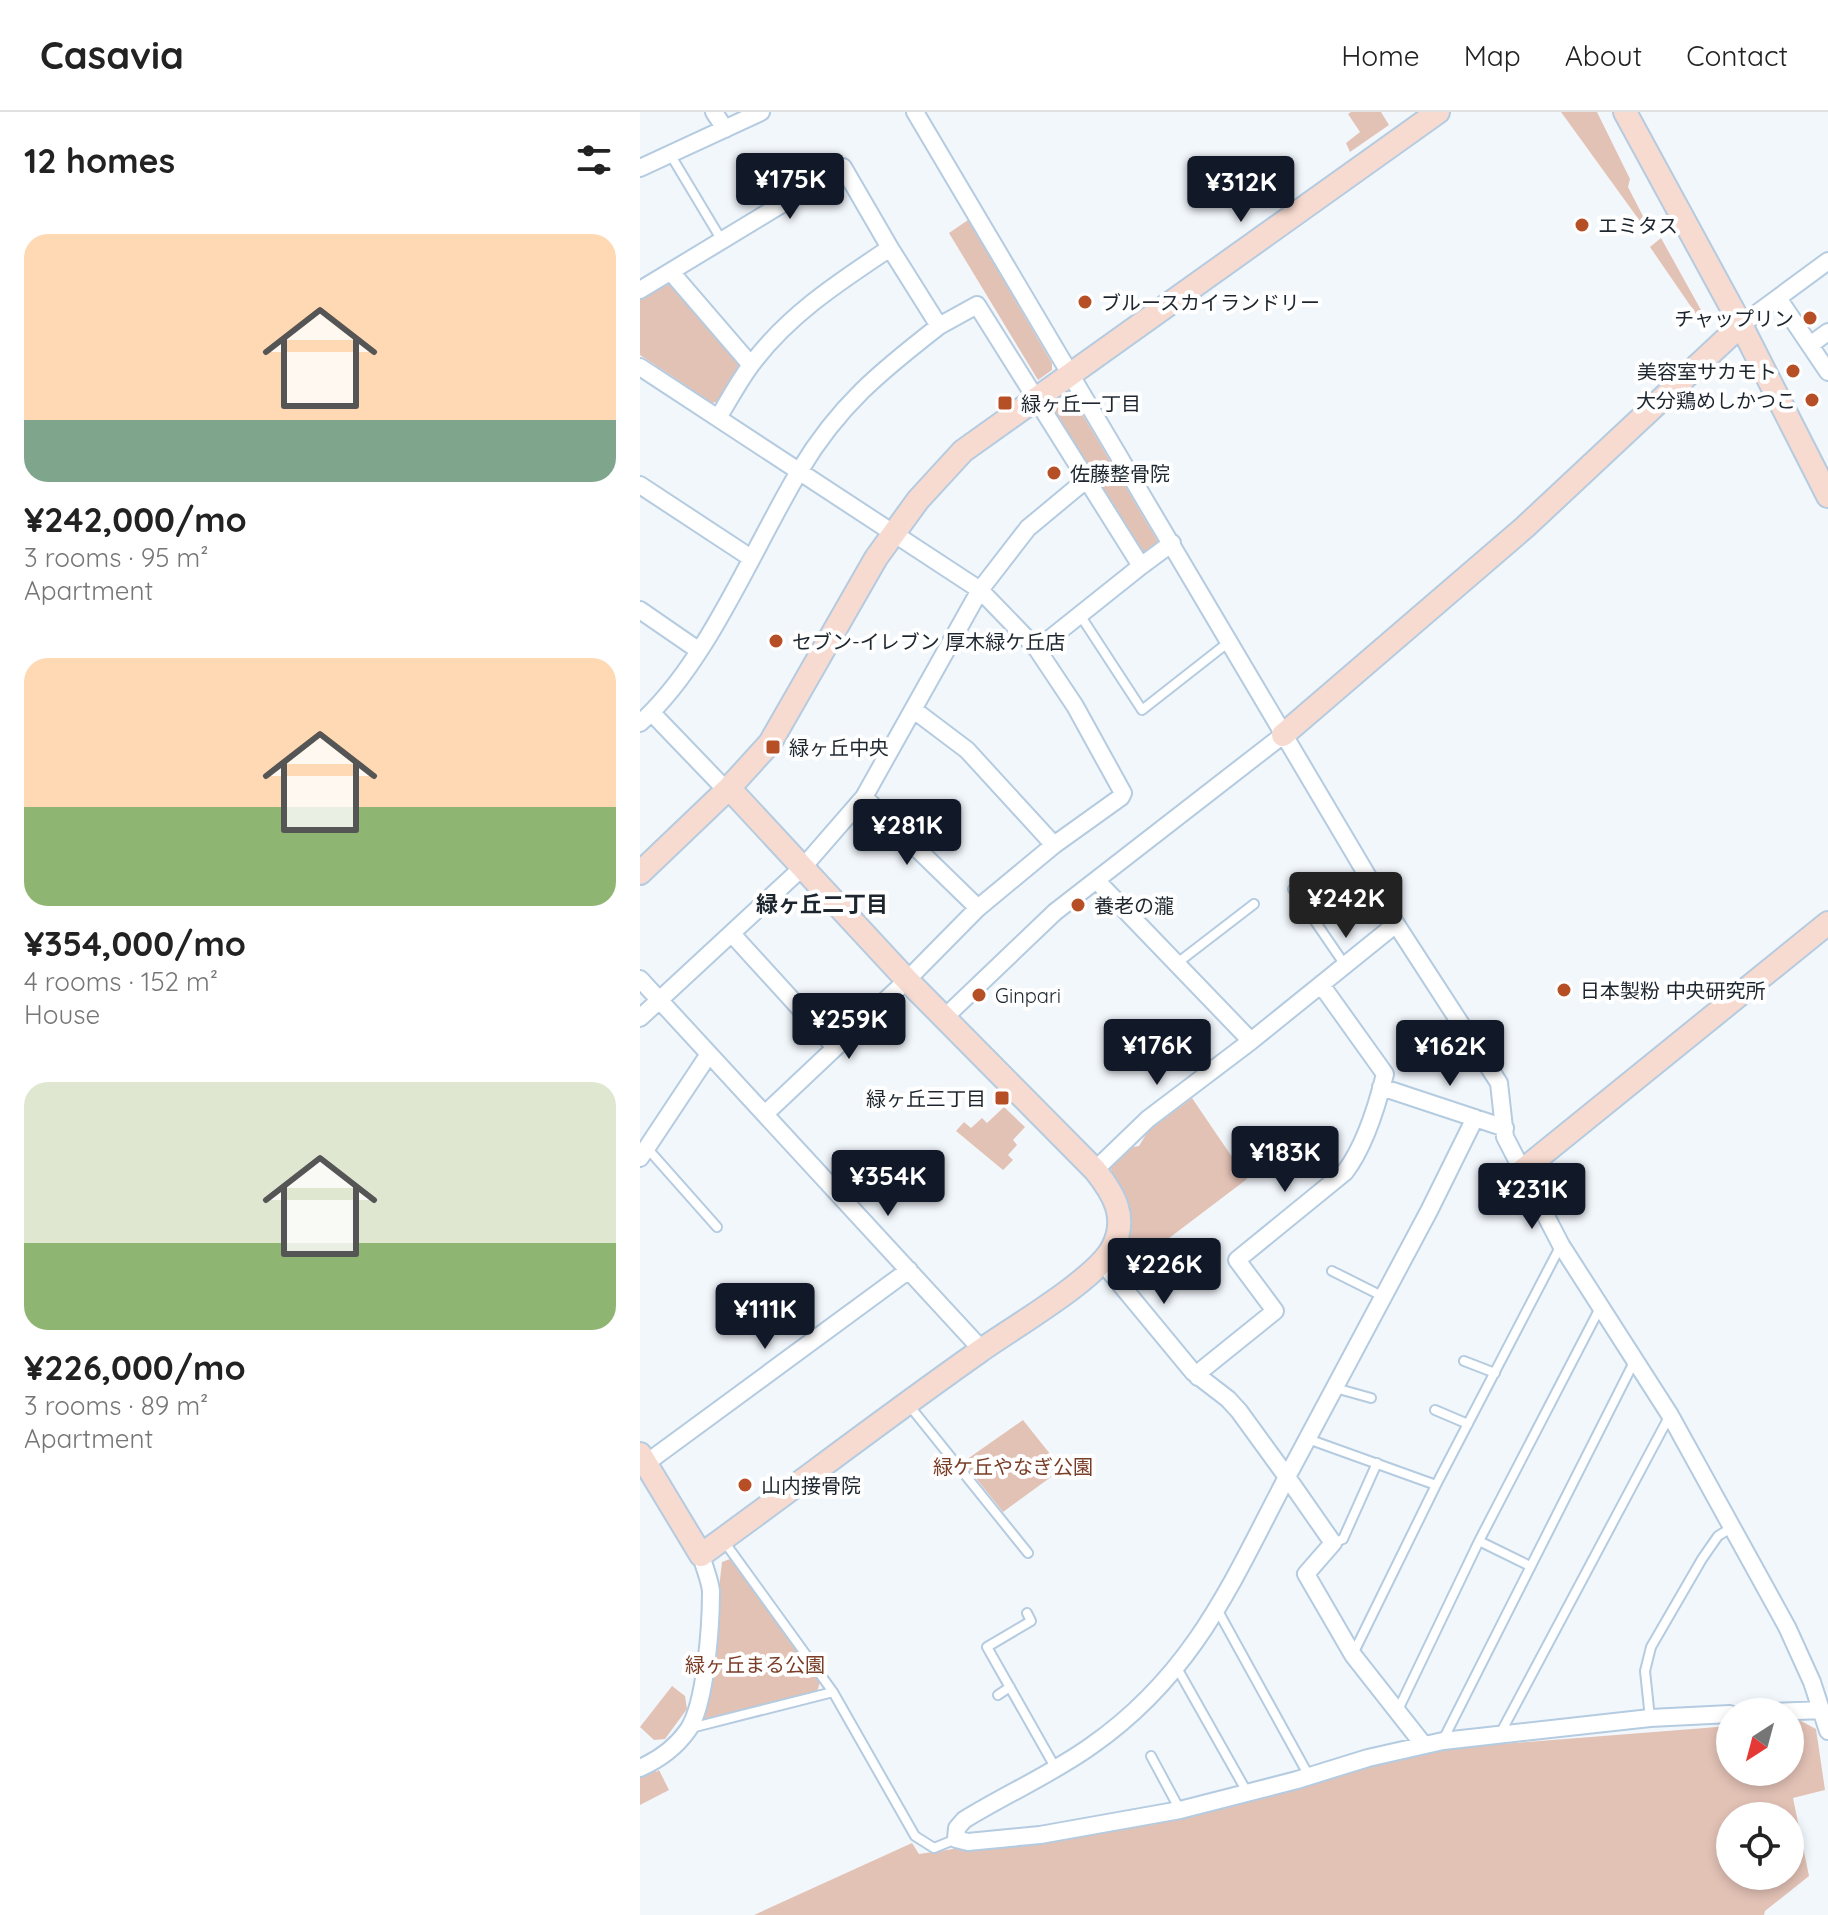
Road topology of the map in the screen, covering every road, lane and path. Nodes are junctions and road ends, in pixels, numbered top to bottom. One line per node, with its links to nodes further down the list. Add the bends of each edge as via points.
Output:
1 (714, 112): 6 (street)
2 (761, 112): 6 (street)
3 (915, 112): 22 (street)
4 (1438, 112): 22 (street)
5 (1625, 112): 15 (street)
6 (725, 129): 7 (street)
7 (670, 154): 8 (street); 9 (lane)
8 (640, 168)
9 (721, 239): 10 (street, via 843,167); 12 (street)
10 (890, 248): 16 (street); 19 (street, via 806,307)
11 (1828, 261): 14 (street)
12 (671, 272): 13 (street); 19 (street)
13 (640, 290)
14 (1778, 298): 15 (street); 18 (street)
15 (1741, 325): 28 (street); 41 (street, via 1525,527)
16 (939, 326): 23 (street, via 977,305); 25 (street, via 847,404)
17 (1828, 332): 18 (street)
18 (1810, 345): 21 (street)
19 (751, 365): 24 (street)
20 (640, 367): 24 (street)
21 (1828, 372)
22 (1072, 373): 23 (street); 30 (street)
23 (1038, 398): 26 (street); 29 (street, via 963,451)
24 (718, 418): 25 (street)
25 (799, 471): 29 (street); 31 (street)
26 (1087, 479): 32 (street); 33 (street, via 1028,528)
27 (640, 485): 31 (street)
28 (1828, 496)
29 (894, 533): 33 (street); 42 (street, via 858,586 770,743)
30 (1172, 543): 32 (street); 36 (street)
31 (751, 558): 38 (street)
32 (1141, 566): 35 (street)
33 (980, 590): 37 (street); 39 (street)
34 (640, 610): 38 (street)
35 (1080, 615): 36 (lane, via 1142,710); 37 (street)
36 (1230, 641): 41 (street)
37 (1037, 649): 44 (street, via 1123,793)
38 (698, 650): 40 (street)
39 (914, 710): 43 (street); 44 (street, via 967,750)
40 (646, 718): 42 (street)
41 (1283, 735): 47 (street); 54 (street)
42 (727, 789): 45 (street); 46 (street)
43 (864, 797): 45 (street); 52 (street)
44 (1054, 845): 52 (street)
45 (804, 866): 55 (street); 59 (street)
46 (640, 873)
47 (1097, 881): 56 (street); 63 (street, via 1055,912)
48 (1293, 889): 50 (lane)
49 (1311, 894): 50 (lane)
50 (1301, 901): 57 (lane)
51 (1254, 904): 56 (lane)
52 (978, 908): 59 (street)
53 (1828, 923): 73 (street)
54 (1396, 924): 57 (street); 70 (street, via 1499,1083)
55 (732, 934): 61 (street); 65 (street)
56 (1176, 964): 64 (street)
57 (1346, 966): 60 (street)
58 (640, 979): 61 (street)
59 (907, 980): 63 (street); 65 (street)
60 (1322, 986): 64 (street); 67 (street, via 1385,1074)
61 (660, 1000): 62 (street); 66 (street)
62 (640, 1018)
63 (944, 1018): 72 (street)
64 (1251, 1041): 72 (street, via 1148,1119)
65 (835, 1047): 68 (street)
66 (709, 1054): 68 (street); 71 (street)
67 (1381, 1087): 69 (street); 85 (street, via 1345,1172 1237,1260 1275,1311)
68 (765, 1114): 77 (street)
69 (1475, 1118): 70 (street); 79 (street)
70 (1505, 1128): 73 (street)
71 (643, 1153): 74 (lane, via 712,1213)
72 (1095, 1170): 76 (street, via 1110,1189 1120,1221)
73 (1523, 1170): 75 (street)
74 (717, 1227)
75 (1561, 1245): 80 (street); 84 (lane)
76 (1102, 1262): 81 (street); 85 (street)
77 (909, 1270): 81 (street); 93 (street)
78 (1332, 1271): 79 (lane)
79 (1384, 1297): 86 (street)
80 (1601, 1306): 83 (street); 99 (lane)
81 (982, 1350): 88 (street)
82 (1464, 1361): 84 (lane)
83 (1634, 1362): 90 (street); 103 (lane)
84 (1495, 1373): 91 (lane)
85 (1198, 1377): 95 (street, via 1239,1411)
86 (1335, 1388): 87 (lane); 92 (street)
87 (1371, 1398)
88 (908, 1404): 98 (street); 101 (lane)
89 (1435, 1410): 91 (lane)
90 (1670, 1415): 97 (street); 120 (lane)
91 (1468, 1424): 96 (lane)
92 (1308, 1439): 94 (lane); 95 (street)
93 (643, 1459): 102 (street)
94 (1377, 1463): 96 (lane); 100 (lane, via 1343,1539)
95 (1287, 1477): 100 (street); 104 (street)
96 (1436, 1485): 108 (lane)
97 (1731, 1528): 113 (street, via 1787,1627); 117 (lane, via 1718,1536 1702,1559 1651,1647 1645,1671)
98 (723, 1540): 102 (street); 111 (lane)
99 (1479, 1541): 103 (lane); 115 (lane)
100 (1333, 1543): 108 (street, via 1306,1574)
101 (1028, 1553)
102 (701, 1555): 118 (street, via 711,1588 704,1681)
103 (1530, 1566): 121 (lane)
104 (1218, 1611): 109 (street); 126 (lane)
105 (1037, 1631): 107 (lane, via 1029,1617)
106 (982, 1638): 107 (lane)
107 (987, 1647): 110 (lane)
108 (1353, 1655): 115 (street)
109 (1177, 1668): 124 (street, via 1136,1711); 127 (lane)
110 (1010, 1687): 112 (lane); 124 (lane)
111 (833, 1692): 118 (lane); 129 (lane, via 915,1836 934,1848)
112 (998, 1695)
113 (1822, 1710): 114 (street); 119 (street)
114 (1804, 1711)
115 (1397, 1712): 122 (street)
116 (1716, 1715): 117 (street)
117 (1650, 1718): 120 (street)
118 (690, 1728): 125 (street)
119 (1828, 1731)
120 (1500, 1734): 121 (street)
121 (1443, 1741): 122 (street)
122 (1423, 1744): 126 (street)
123 (1151, 1756): 128 (lane)
124 (1055, 1767): 129 (street, via 964,1820)
125 (640, 1768)
126 (1309, 1776): 127 (street)
127 (1248, 1793): 128 (street)
128 (1180, 1810): 129 (street, via 1040,1835)
129 (956, 1839)

